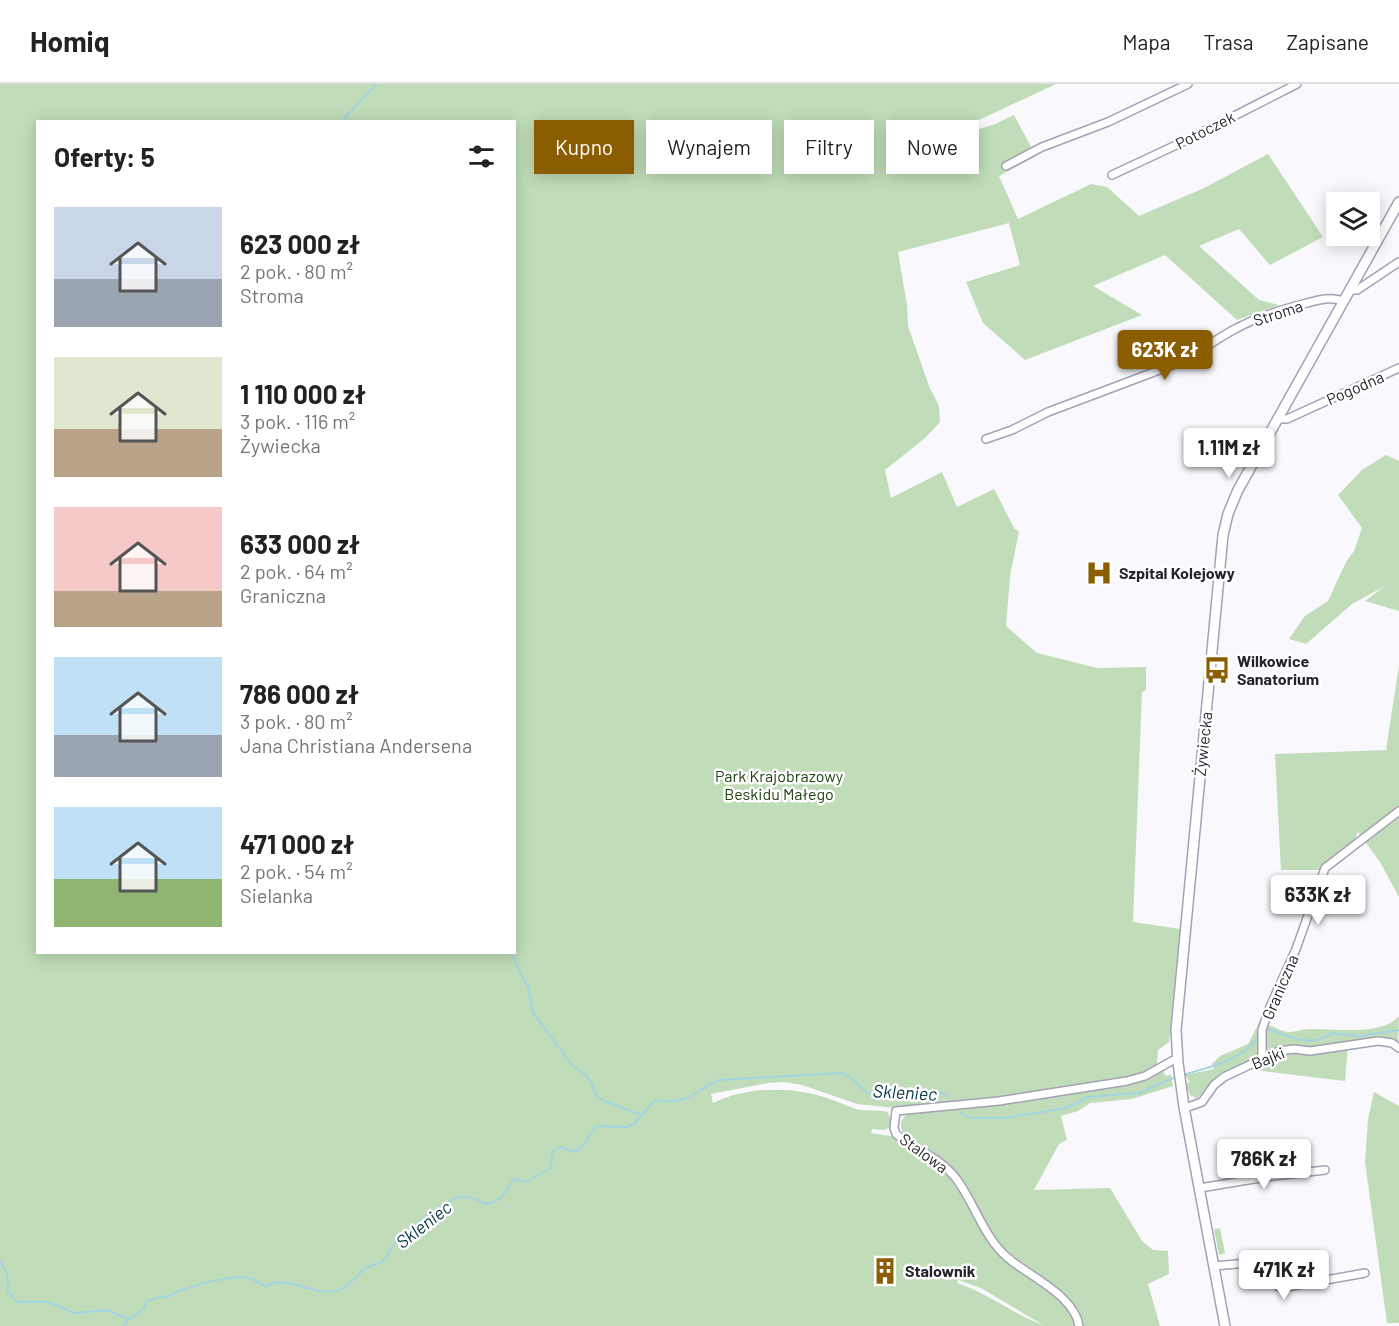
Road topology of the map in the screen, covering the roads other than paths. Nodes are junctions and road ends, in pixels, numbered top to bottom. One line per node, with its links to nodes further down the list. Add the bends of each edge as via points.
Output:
1 (1188, 84): 3 (street)
2 (1297, 84): 4 (street, Potoczek)
3 (1006, 166)
4 (1112, 175)
5 (1399, 202): 7 (main road, Żywiecka)
6 (1399, 262): 7 (street, via 1357,290)
7 (1349, 290): 8 (main road, Żywiecka)
8 (1343, 301): 10 (main road, Żywiecka); 11 (street, Stroma, via 1316,301 1262,317 1178,363)
9 (1399, 368): 10 (street, Pogodna, via 1287,419)
10 (1277, 419): 15 (main road, Żywiecka, via 1238,490 1223,535 1176,1030)
11 (986, 439)
12 (1399, 811): 14 (street, Graniczna, via 1325,868 1265,1019)
13 (1399, 1048): 14 (street, Bajki, via 1378,1041 1310,1051 1287,1049)
14 (1262, 1060): 16 (street, Bajki, via 1224,1077 1202,1102)
15 (1178, 1062): 16 (main road, Żywiecka); 21 (street, Stalowa, via 1127,1081 999,1101 896,1111 896,1134 946,1167 991,1240 1010,1260 1065,1300)
16 (1185, 1108): 18 (main road, Żywiecka)
17 (1325, 1170): 18 (street)
18 (1200, 1188): 19 (main road, Żywiecka)
19 (1214, 1266): 20 (street, via 1270,1261 1276,1286 1281,1288); 22 (main road, Żywiecka)
20 (1365, 1273)
21 (1079, 1326)
22 (1226, 1326)

